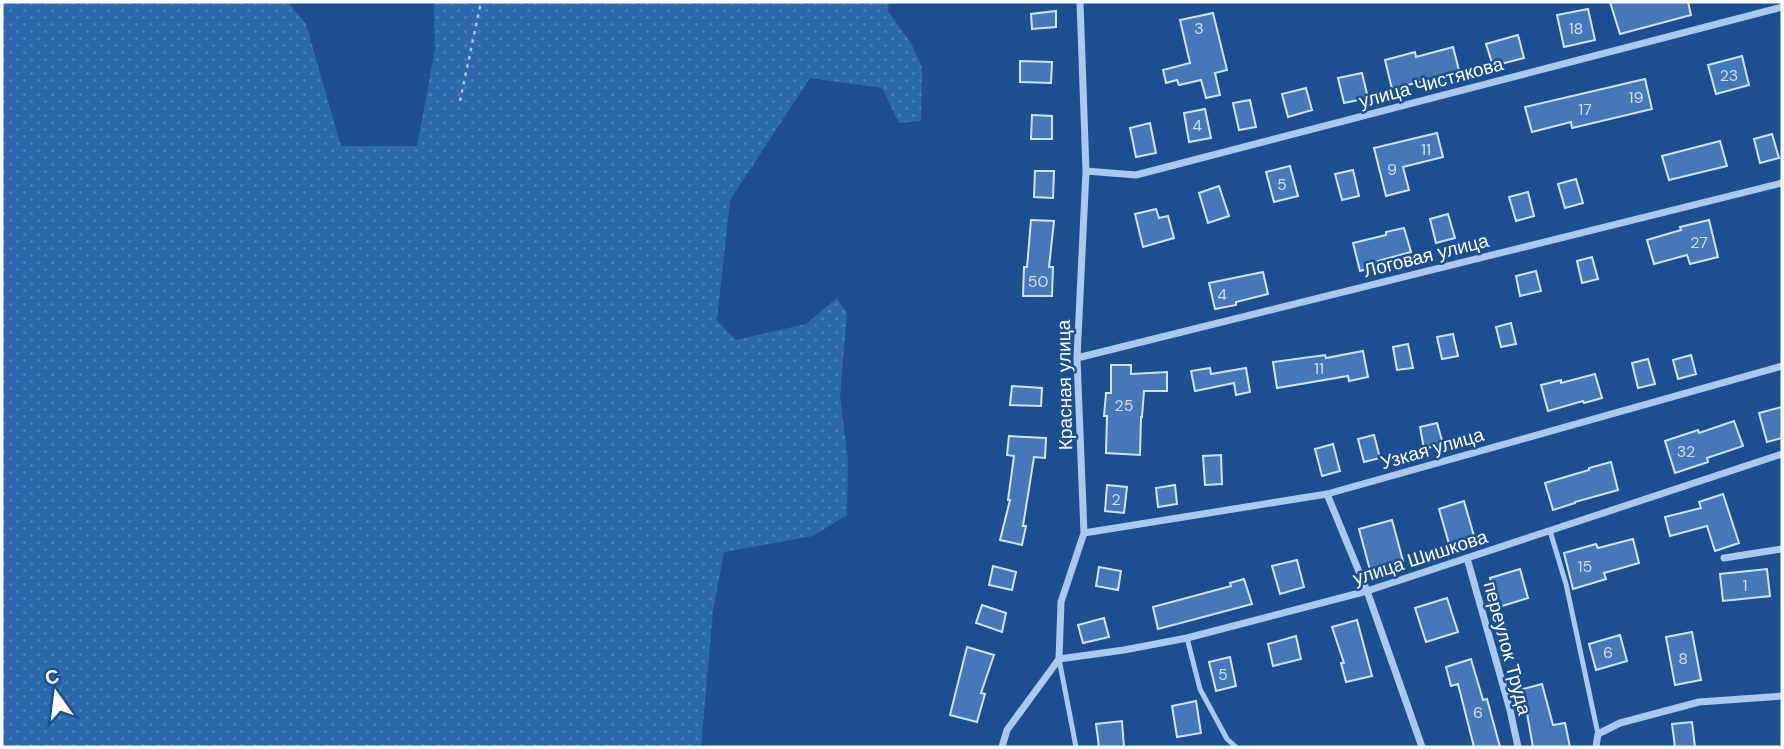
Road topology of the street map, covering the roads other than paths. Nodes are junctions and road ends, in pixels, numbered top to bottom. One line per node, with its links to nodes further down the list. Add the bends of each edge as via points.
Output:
1 (1080, 2): 3 (street, Красная улица)
2 (1782, 7): 3 (street, улица Чистякова, via 1136,175)
3 (1086, 172): 5 (street, Красная улица)
4 (1782, 183): 5 (street, Логовая улица)
5 (1077, 358): 10 (street, Красная улица)
6 (1782, 366): 8 (street, Узкая улица)
7 (1782, 454): 9 (street, улица Шишкова)
8 (1326, 494): 10 (street, Узкая улица); 14 (street)
9 (1550, 531): 12 (street, улица Шишкова); 18 (lane)
10 (1084, 533): 16 (street, Красная улица, via 1061,602)
11 (1782, 549): 13 (street)
12 (1467, 558): 14 (street, улица Шишкова); 23 (street, переулок Труда)
13 (1724, 558)
14 (1367, 591): 15 (street, улица Шишкова); 22 (street)
15 (1187, 638): 16 (street, улица Шишкова); 21 (lane, via 1200,689)
16 (1059, 659): 19 (street, via 1007,730); 20 (lane)
17 (1782, 696): 18 (street, via 1699,702 1620,723)
18 (1598, 734): 24 (street)
19 (1002, 747)
20 (1076, 747)
21 (1236, 747)
22 (1422, 747)
23 (1518, 747)
24 (1596, 747)

